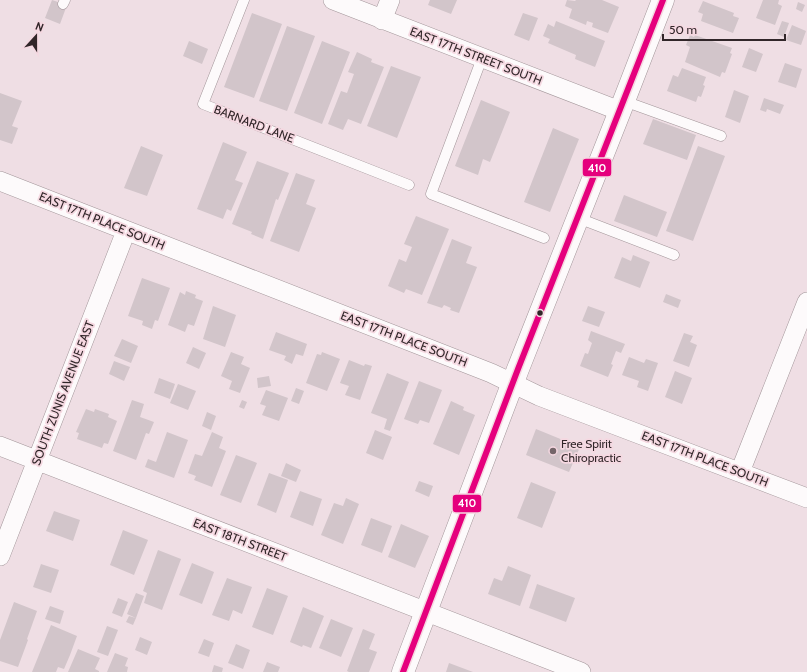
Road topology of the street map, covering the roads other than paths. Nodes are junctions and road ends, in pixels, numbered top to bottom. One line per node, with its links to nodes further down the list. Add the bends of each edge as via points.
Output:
1 (244, 0): 10 (lane, BARNARD LANE, via 203,104)
2 (333, 0): 5 (street, EAST 17TH STREET SOUTH)
3 (390, 0): 5 (street)
4 (663, 0): 7 (main road)
5 (382, 20): 6 (street, EAST 17TH STREET SOUTH)
6 (482, 58): 7 (street, EAST 17TH STREET SOUTH); 13 (lane, via 431,194)
7 (622, 106): 8 (lane); 11 (main road)
8 (721, 136)
9 (0, 181): 12 (street, EAST 17TH PLACE SOUTH)
10 (409, 185)
11 (578, 218): 14 (lane); 16 (main road)
12 (126, 231): 16 (street, EAST 17TH PLACE SOUTH); 18 (street, SOUTH ZUNIS AVENUE EAST)
13 (544, 238)
14 (674, 255)
15 (807, 302): 19 (street)
16 (512, 383): 19 (street, EAST 17TH PLACE SOUTH, via 538,396); 22 (main road)
17 (0, 446): 18 (street, EAST 18TH STREET)
18 (37, 461): 21 (street, SOUTH ZUNIS AVENUE EAST); 22 (street, EAST 18TH STREET)
19 (740, 472): 20 (street, EAST 17TH PLACE SOUTH)
20 (807, 498)
21 (0, 556)
22 (426, 612): 23 (main road); 24 (street, EAST 18TH STREET)
23 (403, 672)
24 (581, 672)

